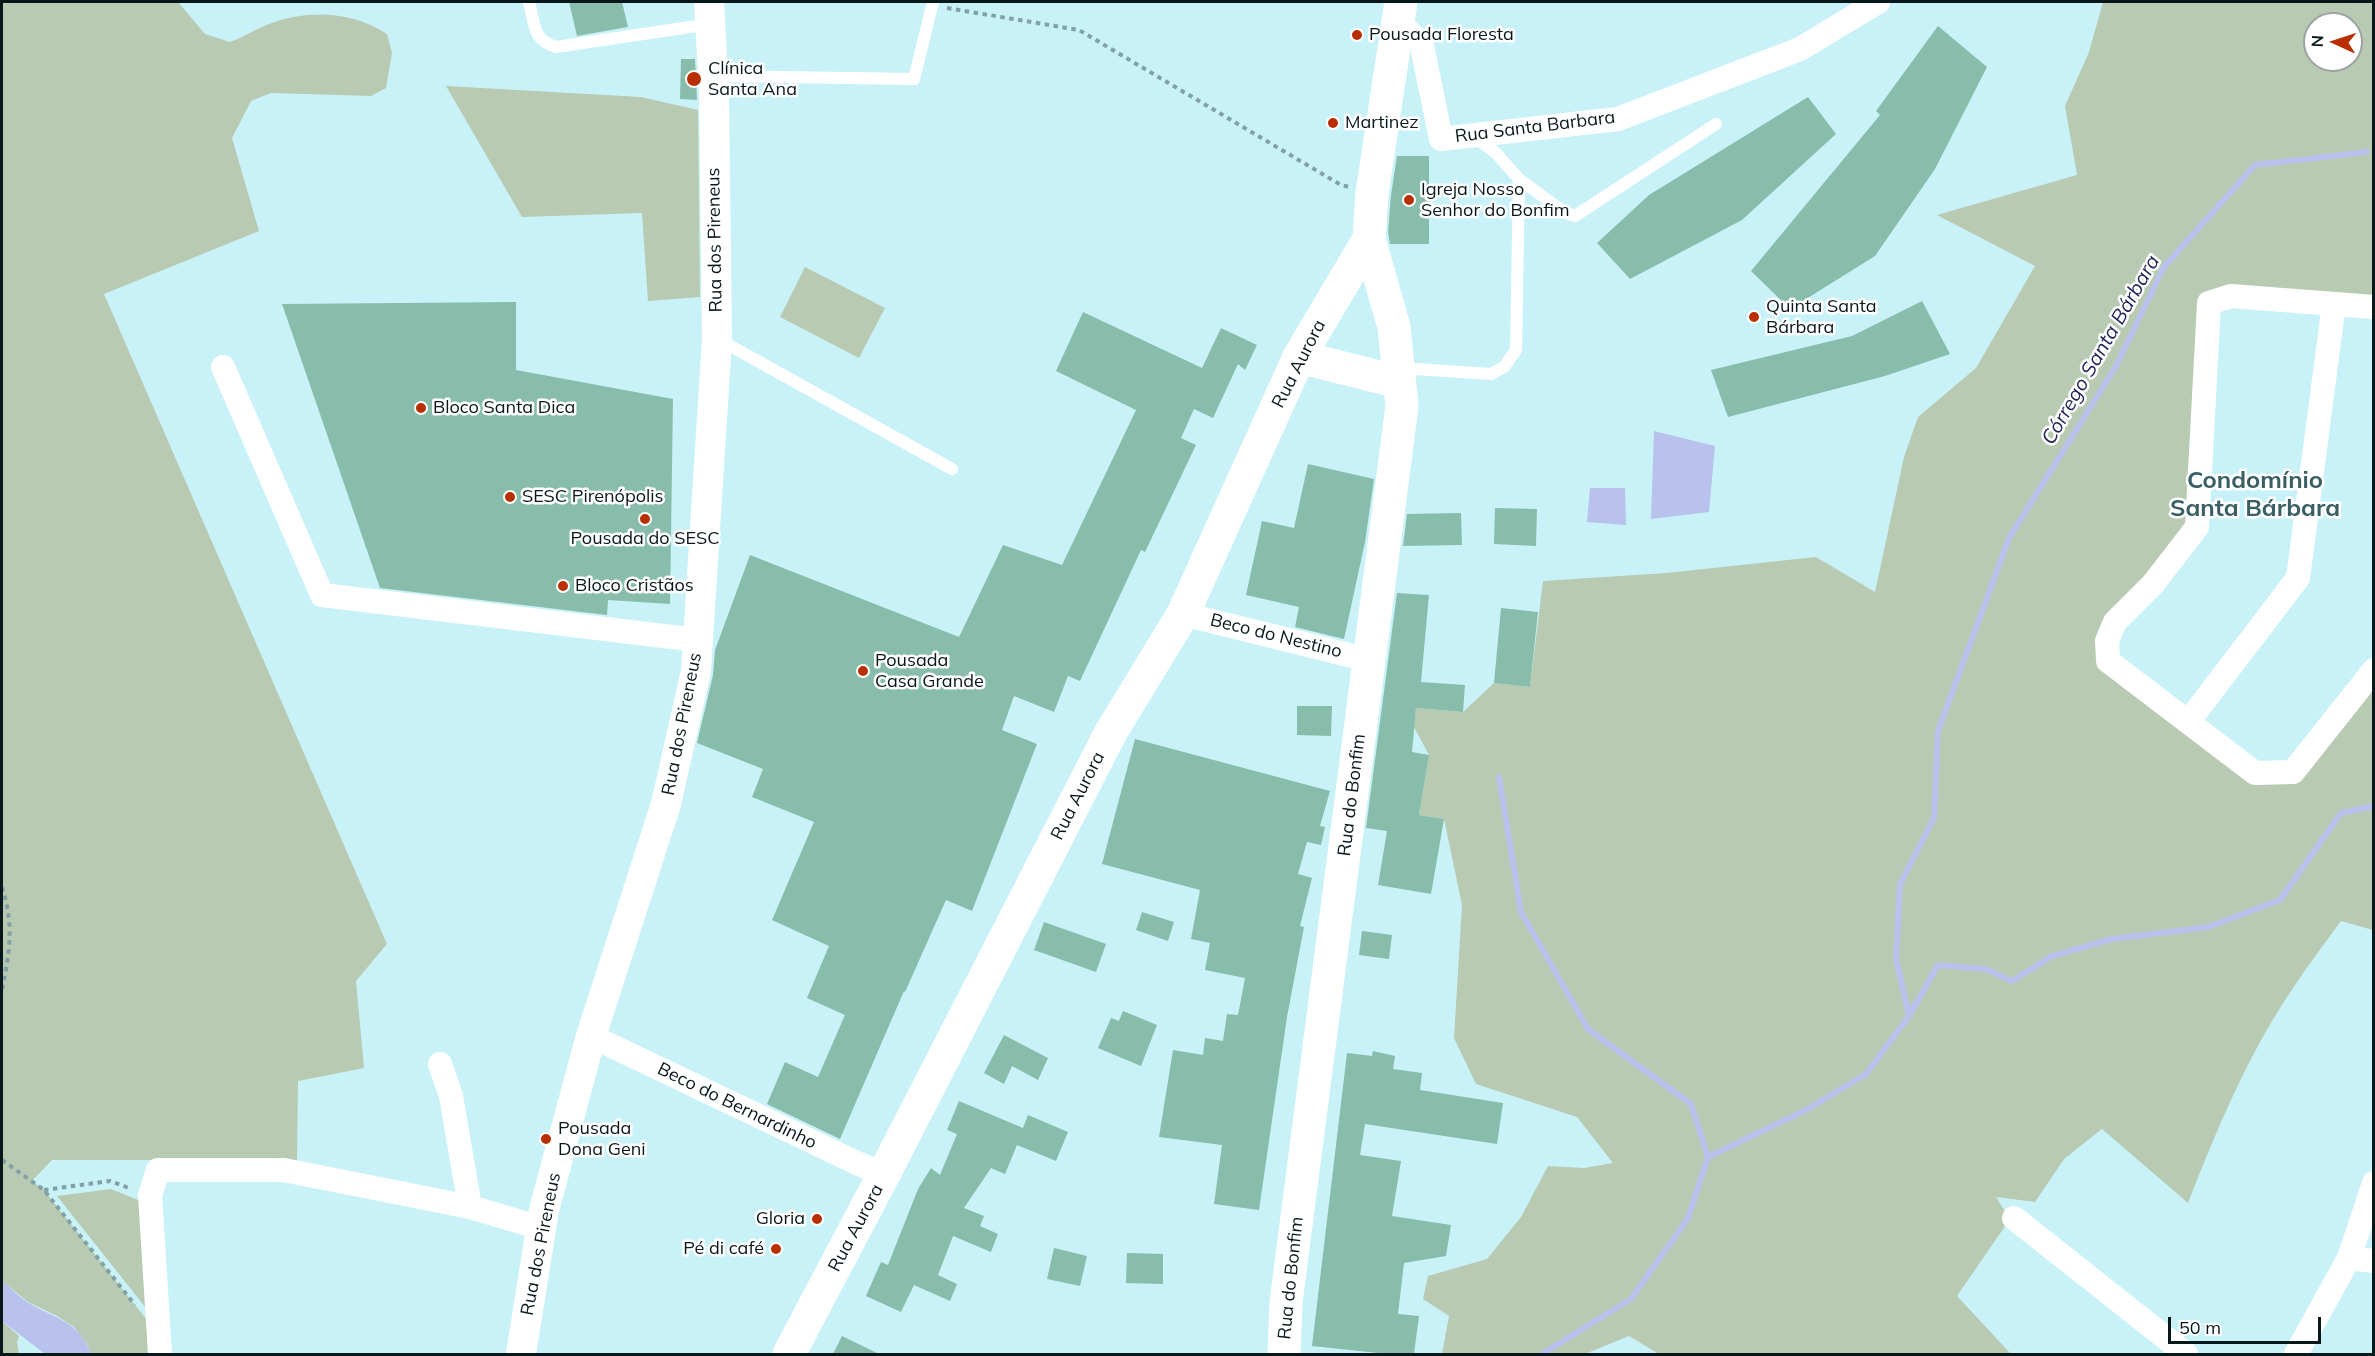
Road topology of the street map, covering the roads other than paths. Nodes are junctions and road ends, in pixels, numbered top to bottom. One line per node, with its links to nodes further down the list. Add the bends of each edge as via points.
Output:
1 (530, 2): 5 (lane, via 538,37 556,47)
2 (1878, 2): 8 (street, Rua Santa Barbara, via 1800,49 1618,119)
3 (932, 4): 6 (lane, via 914,79)
4 (1400, 11): 8 (street, Rua Santa Barbara, via 1422,46 1441,139); 10 (main road, via 1372,193)
5 (709, 13): 6 (street, Rua dos Pireneus)
6 (713, 76): 13 (street, Rua dos Pireneus)
7 (1716, 124): 9 (lane, via 1575,216)
8 (1472, 135): 9 (lane, via 1496,153)
9 (1519, 179): 16 (lane, via 1516,350 1504,367 1491,374)
10 (1369, 239): 14 (main road, Rua Aurora); 16 (main road, Rua do Bonfim, via 1394,327)
11 (2334, 304): 12 (street); 22 (street, via 2298,578); 22 (street, via 2231,296 2208,303 2197,527 2153,584 2115,622 2107,641 2108,661)
12 (2373, 308)
13 (717, 339): 17 (lane); 19 (street, Rua dos Pireneus)
14 (1299, 357): 16 (main road); 18 (main road, Rua Aurora)
15 (223, 367): 19 (street, via 322,595)
16 (1399, 375): 20 (main road, Rua do Bonfim, via 1402,406)
17 (952, 469)
18 (1183, 614): 20 (street, Beco do Nestino); 25 (main road, Rua Aurora, via 1111,732)
19 (697, 640): 23 (street, Rua dos Pireneus, via 696,671 666,804)
20 (1369, 660): 35 (main road, Rua do Bonfim, via 1286,1302)
21 (2373, 670): 22 (street, via 2293,772 2255,773)
22 (2188, 722)
23 (591, 1036): 25 (street, Beco do Bernardinho); 29 (street, Rua dos Pireneus)
24 (440, 1064): 27 (street, via 451,1096)
25 (884, 1174): 34 (main road, Rua Aurora)
26 (2373, 1183): 30 (street)
27 (470, 1206): 29 (street); 32 (street, via 284,1170 158,1170 150,1195)
28 (2014, 1218): 36 (street)
29 (541, 1228): 33 (street, Rua dos Pireneus)
30 (2349, 1258): 31 (street); 37 (street)
31 (2373, 1261)
32 (159, 1344)
33 (521, 1354)
34 (789, 1354)
35 (1284, 1354)
36 (2186, 1354)
37 (2296, 1354)

